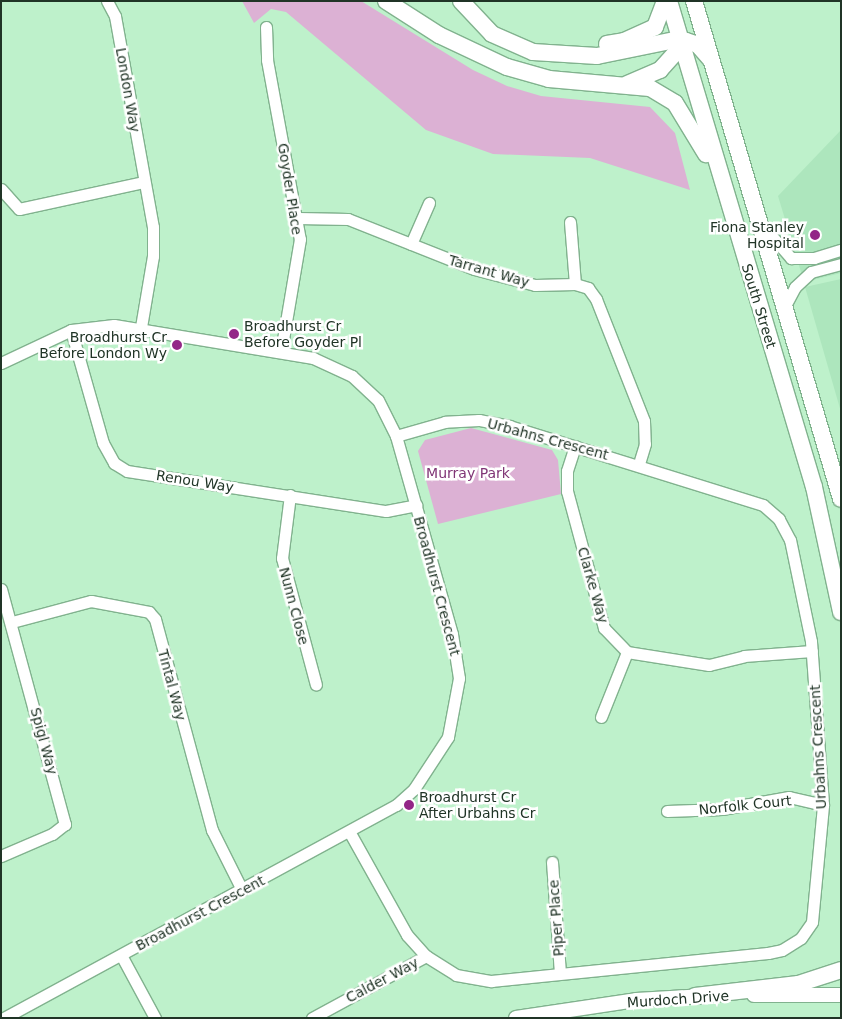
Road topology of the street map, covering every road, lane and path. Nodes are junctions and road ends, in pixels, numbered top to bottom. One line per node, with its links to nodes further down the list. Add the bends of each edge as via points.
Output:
1 (107, 1): 11 (street, London Way, via 115,16)
2 (386, 1): 10 (highway, via 439,35 507,67 549,79)
3 (461, 1): 8 (highway, via 492,34)
4 (667, 1): 7 (highway, South Street); 8 (highway, via 655,26 624,41 557,50)
5 (695, 3): 7 (highway); 9 (highway, South Street)
6 (266, 27): 15 (street, Goyder Place, via 266,60)
7 (683, 42): 8 (highway, via 596,56 548,56); 9 (highway, via 708,55); 10 (highway, via 660,70); 13 (highway, South Street)
8 (520, 48)
9 (714, 67): 16 (highway, South Street)
10 (625, 85): 13 (highway, via 650,88 675,103 688,120)
11 (144, 182): 12 (street, via 19,209); 23 (street, London Way, via 154,240)
12 (1, 190)
13 (725, 192): 34 (highway, South Street, via 814,487)
14 (429, 203): 18 (street)
15 (298, 218): 18 (street, Tarrant Way, via 348,219); 25 (street, Goyder Place, via 300,239)
16 (760, 221): 19 (street, via 790,258 814,258); 22 (highway, South Street)
17 (570, 222): 21 (street)
18 (411, 244): 21 (street, Tarrant Way, via 518,281 535,285)
19 (841, 250)
20 (841, 264): 22 (street, via 811,272 795,287)
21 (575, 284): 29 (street, via 588,288 596,299 644,421 644,444)
22 (786, 304): 31 (highway, South Street)
23 (141, 327): 24 (street, Broadhurst Crescent, via 100,325); 25 (street, Broadhurst Crescent)
24 (71, 330): 26 (street, Broadhurst Crescent); 30 (street, Renou Way, via 103,442 114,463 127,471)
25 (281, 352): 27 (street, Broadhurst Crescent, via 325,361 358,380 378,400)
26 (1, 363)
27 (396, 436): 28 (street, Urbahns Crescent, via 445,422 479,420); 32 (street, Broadhurst Crescent)
28 (575, 446): 29 (street, Urbahns Crescent); 37 (street, Clarke Way, via 567,471 567,490 604,628)
29 (639, 464): 36 (street, Urbahns Crescent, via 764,505 779,519 790,540)
30 (290, 496): 32 (street, Renou Way, via 386,511); 38 (street, Nunn Close, via 282,558)
31 (841, 498)
32 (416, 505): 42 (street, Broadhurst Crescent, via 457,653 457,700 448,737 414,789 379,818)
33 (1, 589): 35 (street, Spigl Way)
34 (841, 612)
35 (12, 622): 43 (street, Spigl Way, via 65,824 52,834); 45 (street, Tintal Way, via 92,601 149,612 155,619 212,830)
36 (812, 651): 37 (street, via 744,656 709,665); 40 (street, Urbahns Crescent)
37 (628, 652): 39 (street)
38 (316, 686)
39 (600, 717)
40 (823, 805): 41 (street, Norfolk Court, via 789,797 722,810); 49 (street, Urbahns Crescent, via 812,922 801,938 782,950 700,963)
41 (667, 811)
42 (350, 833): 45 (street, Broadhurst Crescent); 47 (street, Urbahns Crescent, via 407,935)
43 (1, 856)
44 (552, 862): 49 (street, Piper Place)
45 (242, 890): 46 (street, Broadhurst Crescent)
46 (121, 955): 52 (street, Broadhurst Crescent); 53 (street)
47 (426, 956): 49 (street, Urbahns Crescent, via 456,975 491,981); 54 (street, Calder Way)
48 (841, 970): 51 (highway, via 798,984)
49 (560, 974)
50 (841, 995): 51 (main road, Murdoch Drive)
51 (695, 996): 55 (main road, Murdoch Drive, via 636,1000)
52 (4, 1018)
53 (155, 1018)
54 (312, 1018)
55 (516, 1018)

